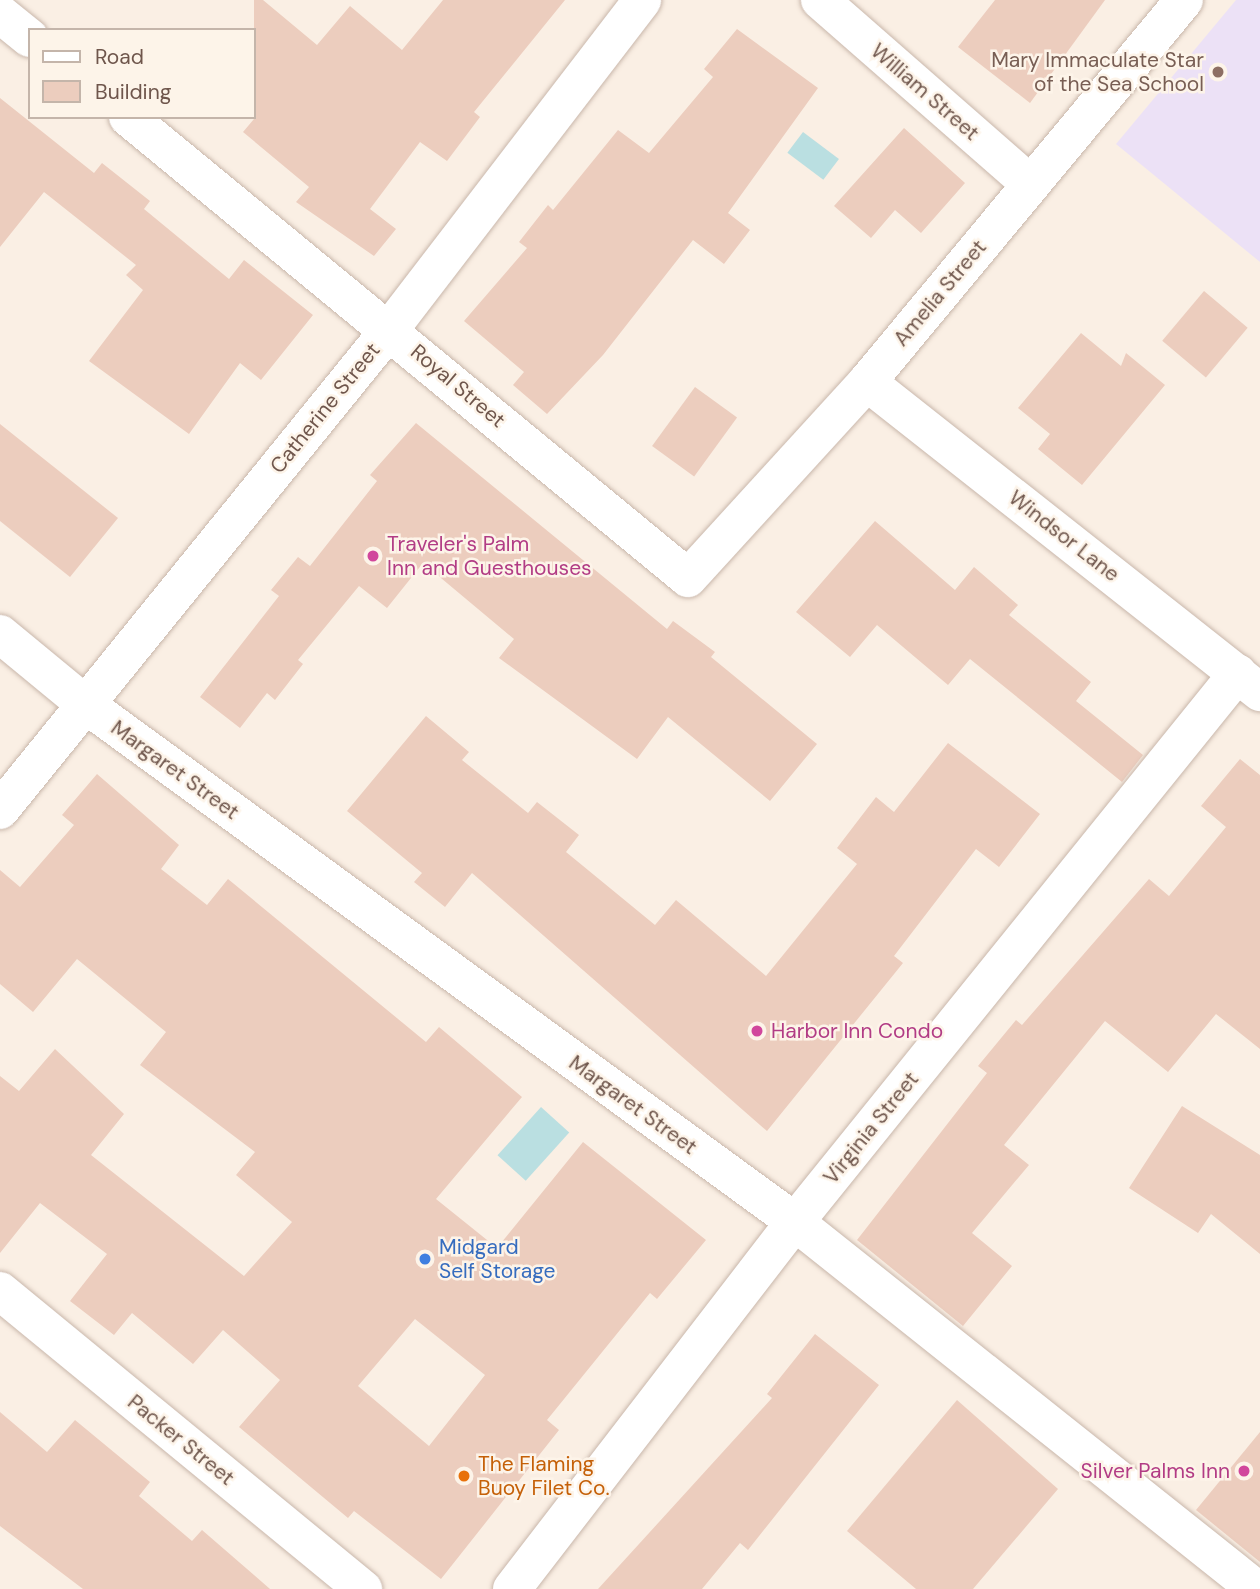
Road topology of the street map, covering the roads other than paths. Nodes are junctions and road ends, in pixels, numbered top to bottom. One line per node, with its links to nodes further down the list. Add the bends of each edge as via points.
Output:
1 (642, 0): 8 (street, Catherine Street)
2 (820, 0): 7 (street, William Street)
3 (1184, 0): 7 (street, Amelia Street)
4 (0, 14): 5 (street)
5 (28, 36)
6 (130, 119): 8 (street, Royal Street)
7 (1030, 184): 9 (street, Amelia Street)
8 (390, 329): 10 (street, Royal Street); 13 (street, Catherine Street)
9 (867, 382): 10 (street, Amelia Street); 12 (street, Windsor Lane)
10 (688, 578)
11 (0, 634): 13 (street, Margaret Street)
12 (1249, 682): 15 (street, Virginia Street)
13 (85, 704): 14 (street, Catherine Street); 15 (street, Margaret Street)
14 (0, 810)
15 (794, 1223): 18 (street, Virginia Street); 19 (street, Margaret Street)
16 (0, 1292): 17 (street, Packer Street)
17 (363, 1589)
18 (512, 1589)
19 (1256, 1589)

